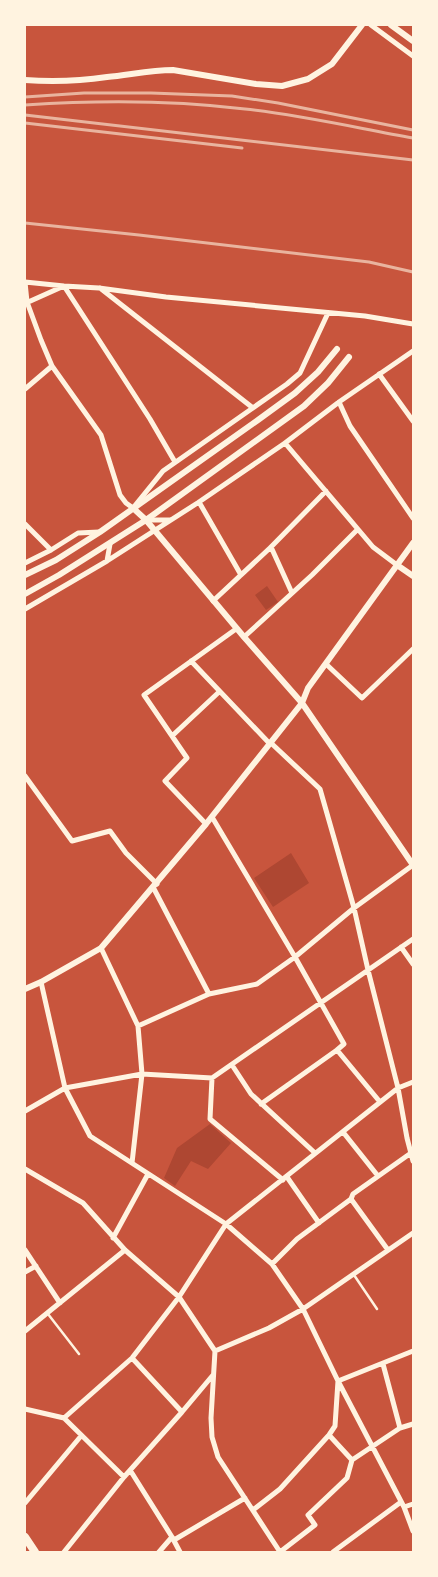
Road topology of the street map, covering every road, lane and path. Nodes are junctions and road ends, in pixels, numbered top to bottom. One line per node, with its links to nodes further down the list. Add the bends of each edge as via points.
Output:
1 (362, 25): 6 (street, via 332,64 308,80 282,86 173,70 71,80)
2 (371, 25): 5 (street)
3 (392, 25): 4 (street)
4 (413, 41)
5 (413, 56)
6 (25, 80)
7 (25, 282): 8 (street); 10 (street)
8 (64, 286): 9 (street); 10 (street); 23 (street)
9 (99, 288): 11 (street); 20 (street)
10 (26, 302): 16 (street)
11 (328, 313): 12 (street); 20 (street, via 300,372)
12 (413, 324)
13 (337, 349): 26 (street, via 295,393)
14 (413, 351): 17 (street)
15 (348, 357): 28 (street, via 304,406)
16 (52, 366): 18 (street); 26 (street, via 102,436 120,495)
17 (379, 374): 19 (street); 21 (street)
18 (25, 389)
19 (339, 402): 22 (street); 27 (street, via 350,426)
20 (253, 408): 23 (street)
21 (413, 420)
22 (285, 443): 24 (street); 25 (street)
23 (175, 462): 26 (street, via 163,470)
24 (326, 492): 32 (street); 36 (street)
25 (199, 502): 29 (street); 42 (street)
26 (133, 508): 28 (street); 33 (street)
27 (413, 518)
28 (146, 520): 29 (street); 31 (street); 35 (street)
29 (173, 520): 31 (street)
30 (25, 524): 37 (street)
31 (153, 530): 38 (street); 46 (street)
32 (357, 530): 40 (street); 44 (street)
33 (100, 532): 37 (street, via 78,533); 41 (street)
34 (413, 543): 40 (street)
35 (110, 544): 38 (street); 45 (street)
36 (271, 548): 42 (street); 44 (street)
37 (51, 550): 39 (street)
38 (107, 561): 47 (street)
39 (25, 563)
40 (397, 565): 43 (street); 52 (street)
41 (25, 575)
42 (241, 575): 46 (street)
43 (413, 576)
44 (292, 593): 49 (street)
45 (25, 594)
46 (213, 602): 48 (street)
47 (25, 609)
48 (236, 628): 49 (street); 51 (street)
49 (244, 637): 54 (street)
50 (413, 649): 52 (street, via 362,698)
51 (191, 661): 53 (street); 55 (street, via 144,695)
52 (326, 664): 54 (street, via 308,688)
53 (219, 692): 55 (street); 56 (street)
54 (302, 703): 56 (street); 60 (street)
55 (172, 736): 59 (street, via 187,758 165,781)
56 (270, 743): 58 (street); 62 (street, via 320,790)
57 (25, 776): 61 (street, via 72,841 110,832)
58 (212, 817): 59 (street); 66 (street)
59 (206, 824): 61 (street)
60 (413, 865): 62 (street)
61 (155, 885): 65 (street); 71 (street)
62 (354, 908): 66 (street); 68 (street)
63 (413, 939): 64 (street)
64 (401, 947): 67 (street); 68 (street)
65 (101, 948): 69 (street); 73 (street)
66 (295, 957): 71 (street, via 257,984); 72 (street)
67 (413, 964)
68 (368, 970): 72 (street); 80 (street)
69 (41, 982): 70 (street); 79 (street)
70 (25, 989)
71 (209, 994): 73 (street)
72 (320, 1004): 74 (street, via 344,1044); 75 (street)
73 (138, 1026): 76 (street)
74 (337, 1050): 81 (street); 82 (street)
75 (232, 1065): 77 (street); 82 (street)
76 (142, 1074): 77 (street); 79 (street); 89 (street)
77 (212, 1078): 93 (street, via 210,1119)
78 (413, 1082): 80 (street)
79 (66, 1088): 83 (street); 89 (street, via 90,1136)
80 (398, 1088): 81 (street); 85 (street)
81 (380, 1102): 84 (street)
82 (261, 1104): 86 (street)
83 (25, 1112)
84 (343, 1132): 86 (street); 92 (street)
85 (410, 1138): 87 (street)
86 (315, 1153): 93 (street)
87 (411, 1153): 88 (street); 92 (street)
88 (413, 1161)
89 (132, 1163): 91 (street)
90 (25, 1169): 98 (street, via 83,1202)
91 (148, 1174): 96 (street); 98 (street)
92 (378, 1176): 94 (street, via 353,1194)
93 (285, 1179): 95 (street); 96 (street)
94 (352, 1199): 95 (street); 101 (street)
95 (319, 1223): 102 (street)
96 (226, 1224): 102 (street); 106 (street)
97 (413, 1233): 101 (street)
98 (113, 1238): 100 (street)
99 (25, 1250): 103 (street)
100 (125, 1250): 106 (street); 107 (street)
101 (388, 1250): 105 (street)
102 (272, 1264): 108 (street)
103 (36, 1266): 104 (street); 107 (street)
104 (25, 1272)
105 (353, 1274): 108 (street); 109 (lane)
106 (179, 1297): 112 (street); 115 (street)
107 (60, 1303): 110 (street)
108 (303, 1308): 112 (street, via 269,1328); 118 (street)
109 (377, 1309)
110 (48, 1313): 111 (street); 114 (lane)
111 (25, 1331)
112 (215, 1350): 117 (street)
113 (413, 1352): 116 (street)
114 (79, 1354)
115 (132, 1358): 120 (street); 121 (street)
116 (383, 1364): 118 (street); 123 (street)
117 (214, 1374): 120 (street); 130 (street, via 212,1437 218,1457)
118 (338, 1381): 124 (street, via 335,1426); 126 (street)
119 (25, 1408): 121 (street)
120 (182, 1412): 128 (street)
121 (64, 1418): 125 (street)
122 (413, 1424): 123 (street)
123 (400, 1428): 126 (street)
124 (329, 1435): 127 (street); 135 (street, via 280,1489)
125 (82, 1436): 129 (street); 132 (street)
126 (372, 1446): 127 (street); 131 (street)
127 (352, 1460): 143 (street, via 347,1478 308,1515 315,1525)
128 (130, 1470): 129 (street); 138 (street)
129 (124, 1477): 140 (street)
130 (245, 1498): 135 (street); 138 (street)
131 (401, 1502): 134 (street); 144 (street)
132 (25, 1503)
133 (413, 1504): 134 (street)
134 (404, 1508): 136 (street)
135 (253, 1510): 143 (street)
136 (413, 1531)
137 (25, 1537): 139 (main road)
138 (173, 1538): 141 (street); 142 (street)
139 (35, 1552)
140 (64, 1552)
141 (159, 1552)
142 (180, 1552)
143 (280, 1552)
144 (333, 1552)

